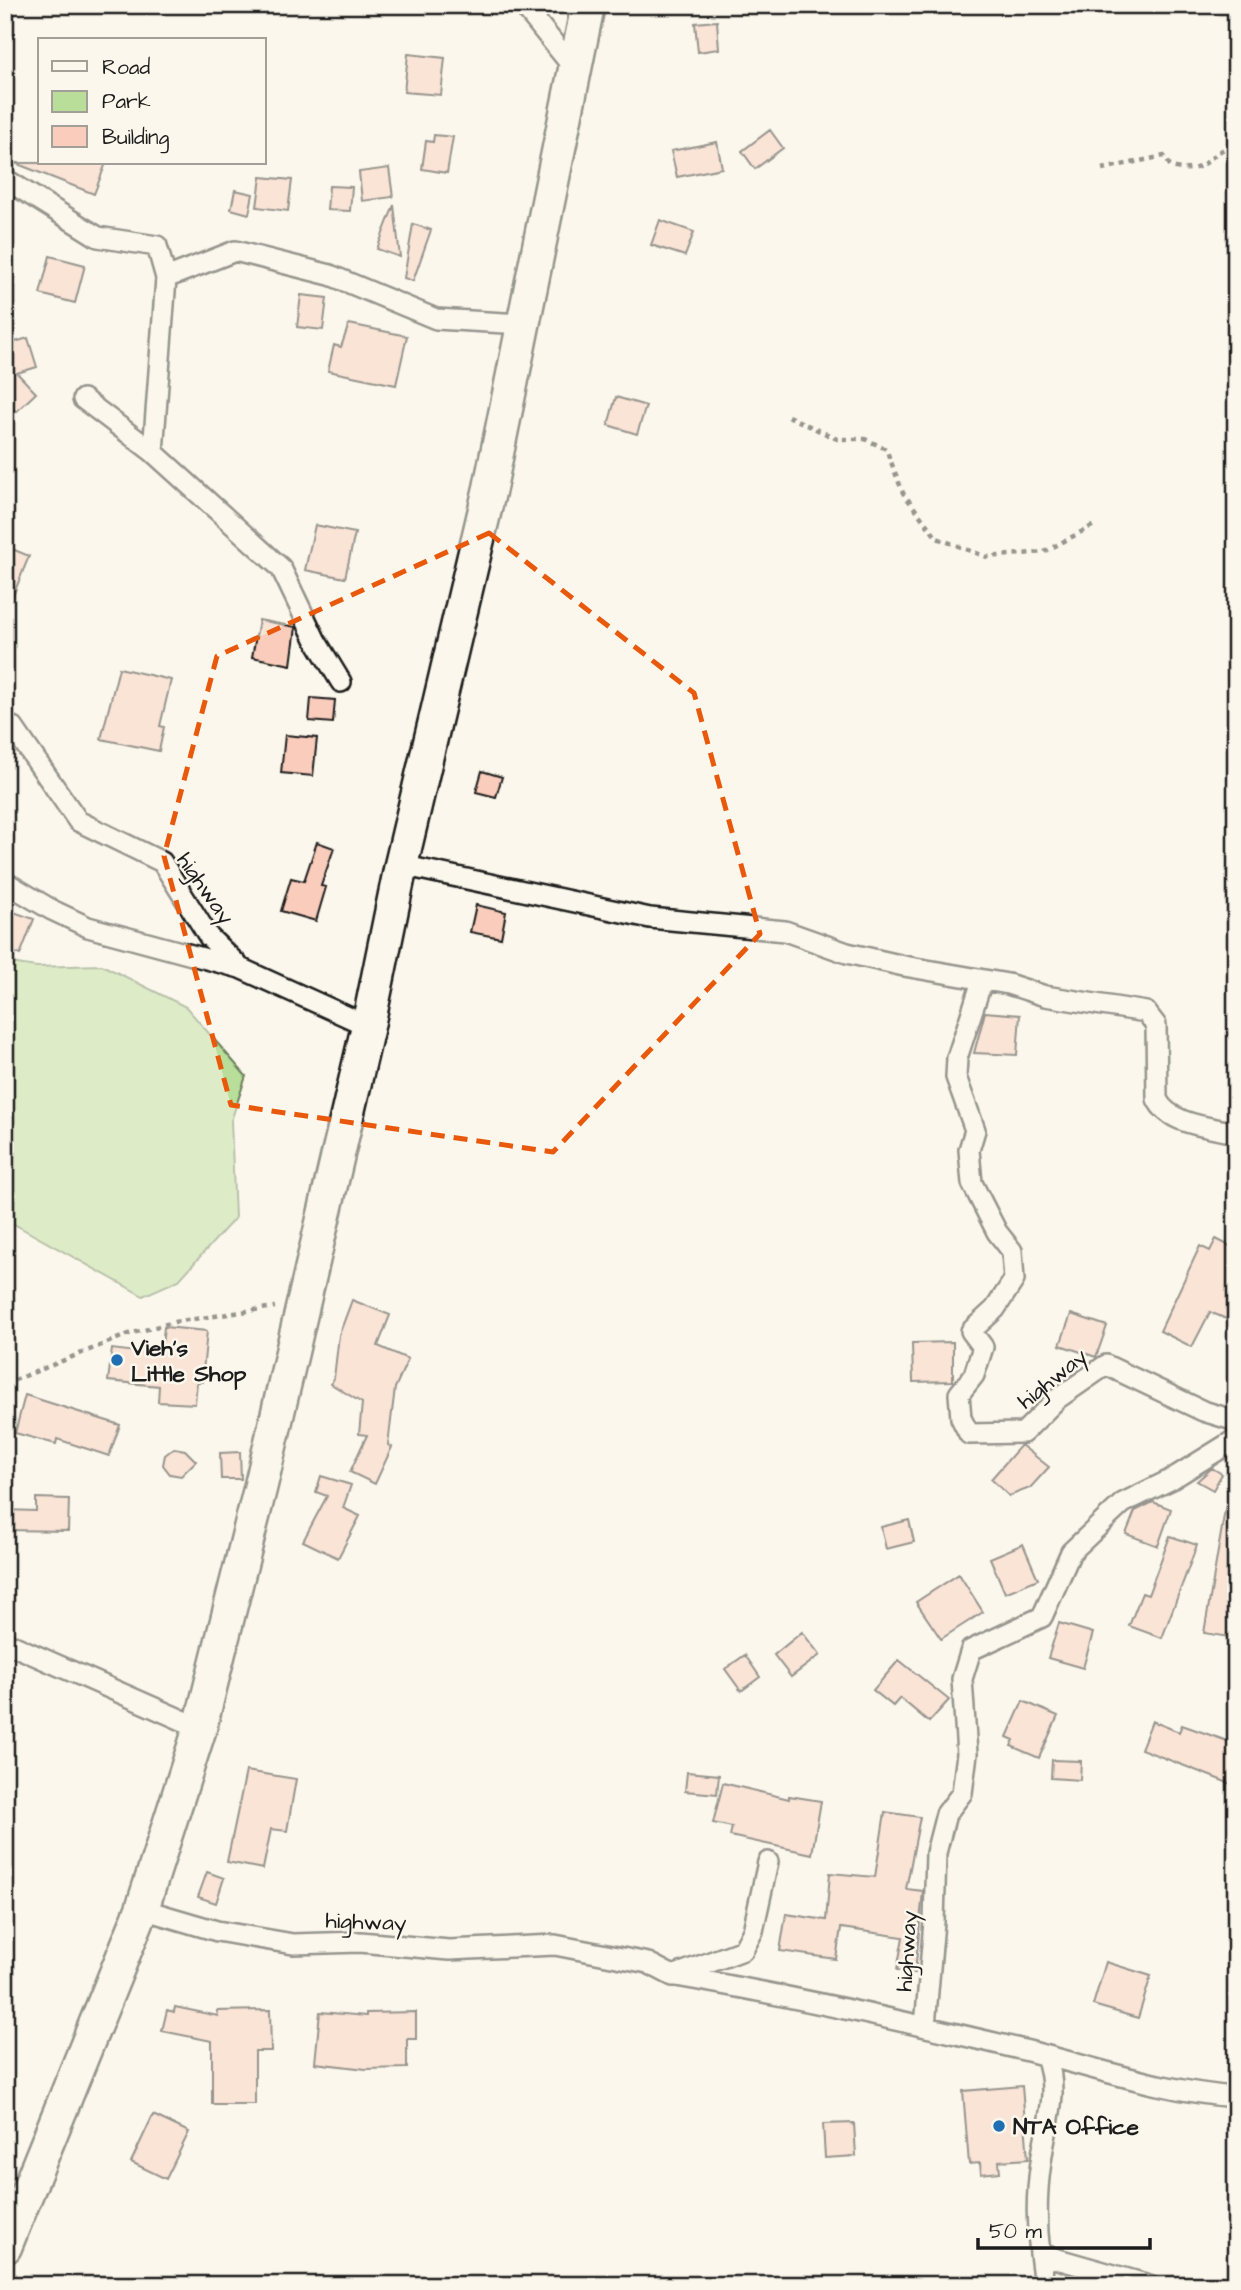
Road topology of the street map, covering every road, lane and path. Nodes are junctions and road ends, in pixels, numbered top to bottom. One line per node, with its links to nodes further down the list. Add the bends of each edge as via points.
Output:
1 (523, 5): 3 (street)
2 (587, 5): 3 (main road)
3 (573, 67): 8 (main road)
4 (1236, 146): 5 (path, via 1217,153 1206,166 1187,171 1171,167 1164,156)
5 (1102, 169)
6 (5, 179): 7 (street, via 98,237 157,246)
7 (166, 278): 8 (street, via 235,251 330,275 436,319); 11 (street)
8 (524, 324): 15 (main road)
9 (83, 399): 11 (street)
10 (788, 416): 12 (path, via 837,439 865,439 886,449 902,493 937,538 987,557 1044,552)
11 (152, 452): 13 (street, via 281,568)
12 (1094, 525)
13 (341, 682)
14 (13, 727): 17 (street, highway, via 78,821 162,862 209,937)
15 (401, 865): 18 (street, via 650,918 785,931 847,953); 19 (main road)
16 (5, 882): 17 (street, highway, via 88,926)
17 (240, 968): 19 (street, highway)
18 (982, 981): 20 (street, via 1146,1012 1156,1025 1157,1100 1162,1109 1175,1118); 23 (street, highway, via 957,1058 956,1077 975,1130 970,1150 972,1183 1012,1251 1014,1280 996,1309 971,1331 983,1346 974,1375 959,1394 961,1419 970,1434 1023,1433 1057,1399 1106,1365 1203,1411)
19 (368, 1026): 21 (main road)
20 (1236, 1133)
21 (302, 1303): 22 (path, via 174,1322 129,1334); 26 (main road)
22 (5, 1384)
23 (1236, 1421)
24 (1236, 1439): 30 (street, highway, via 1123,1503 1071,1552 1042,1618 971,1650 962,1679 967,1754 962,1793 946,1814 936,1853)
25 (5, 1642): 26 (street)
26 (200, 1728): 28 (main road)
27 (768, 1861): 29 (street, via 753,1931 743,1950)
28 (142, 1909): 29 (street, highway, via 217,1931 293,1944 360,1942 449,1950 555,1945 648,1963); 33 (main road)
29 (673, 1976): 30 (street, highway)
30 (925, 2026): 31 (street, highway)
31 (1046, 2056): 32 (street, highway, via 1193,2092); 34 (street, via 1054,2077 1035,2216)
32 (1236, 2097)
33 (5, 2247)
34 (1040, 2253): 35 (street); 36 (street)
35 (1044, 2285)
36 (1149, 2285)

